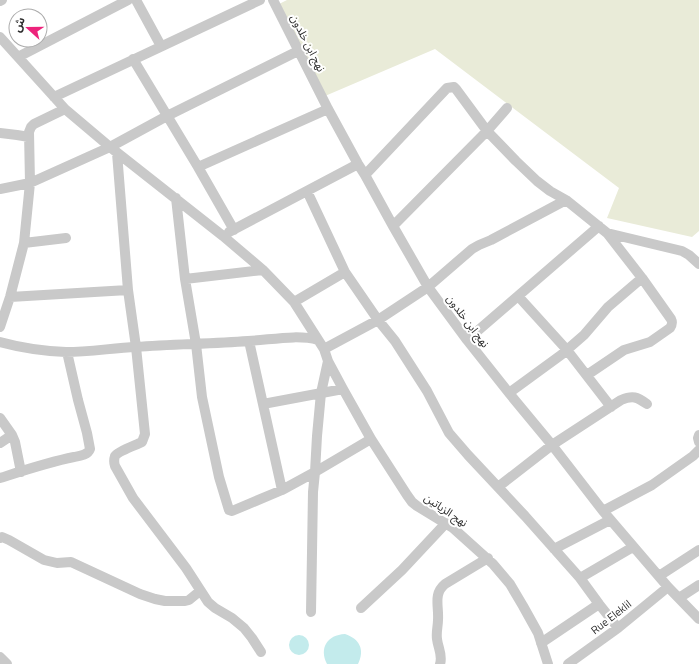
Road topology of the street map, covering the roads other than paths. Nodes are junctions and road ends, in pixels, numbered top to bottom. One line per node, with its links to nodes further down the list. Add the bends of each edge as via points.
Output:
1 (128, 0): 8 (street)
2 (136, 0): 6 (street)
3 (260, 0): 6 (street)
4 (273, 0): 7 (street, نهج ابن خلدون)
5 (0, 37): 8 (street, نهج الزياتين)
6 (161, 46): 9 (street)
7 (298, 51): 13 (street, نهج ابن خلدون); 14 (street)
8 (18, 57): 10 (street, نهج الزياتين)
9 (133, 59): 10 (street); 14 (street)
10 (54, 97): 12 (street, نهج الزياتين)
11 (507, 108): 15 (street)
12 (65, 109): 17 (street, via 34,124); 18 (street, نهج الزياتين)
13 (328, 109): 19 (street, نهج ابن خلدون); 20 (street)
14 (167, 116): 18 (street); 20 (street)
15 (487, 131): 21 (street, via 456,90 447,88); 26 (street, via 537,181); 27 (street)
16 (0, 133): 17 (street)
17 (29, 137): 22 (street)
18 (114, 150): 22 (street); 25 (street, نهج الزياتين); 40 (street)
19 (358, 164): 21 (street, نهج ابن خلدون); 24 (street)
20 (198, 167): 29 (street)
21 (366, 175): 27 (street, نهج ابن خلدون)
22 (30, 183): 23 (street); 33 (street)
23 (0, 189)
24 (307, 192): 29 (street); 36 (street)
25 (176, 198): 31 (street, نهج الزياتين); 38 (street)
26 (566, 200): 28 (street); 39 (street, via 472,249)
27 (393, 226): 39 (street, نهج ابن خلدون)
28 (599, 226): 30 (street); 41 (street)
29 (234, 230): 31 (street)
30 (607, 233): 34 (street, via 682,251); 37 (street)
31 (223, 236): 35 (street, نهج الزياتين)
32 (66, 238): 33 (street)
33 (24, 243): 42 (street)
34 (699, 264)
35 (263, 270): 38 (street); 43 (street, نهج الزياتين)
36 (345, 272): 43 (street); 44 (street)
37 (642, 278): 53 (street, via 608,307); 56 (street, via 671,318 672,326 650,342 624,350)
38 (185, 279): 50 (street)
39 (428, 287): 44 (street); 47 (street, نهج ابن خلدون)
40 (128, 290): 42 (street); 51 (street)
41 (518, 296): 47 (street); 53 (street)
42 (10, 297): 45 (street)
43 (294, 302): 46 (street, نهج الزياتين)
44 (378, 320): 52 (street); 74 (street, via 395,341 427,391 449,433)
45 (0, 327)
46 (318, 340): 48 (street, via 304,338); 52 (street, نهج الزياتين)
47 (467, 340): 59 (street, نهج ابن خلدون)
48 (249, 341): 50 (street); 60 (street)
49 (0, 342): 54 (street, via 20,348)
50 (196, 344): 51 (street); 75 (street, via 202,397 219,477 229,510)
51 (136, 347): 54 (street); 88 (street, via 145,434 142,442 118,453 114,461 115,466 132,498 186,568)
52 (324, 349): 55 (street, نهج الزياتين)
53 (567, 350): 56 (street); 59 (street)
54 (67, 352): 71 (street, via 90,451)
55 (328, 361): 57 (street, نهج الزياتين); 58 (street)
56 (587, 375): 62 (street)
57 (343, 389): 58 (street); 66 (street, نهج الزياتين)
58 (321, 393): 60 (street); 72 (street)
59 (510, 393): 69 (street, نهج ابن خلدون)
60 (263, 404): 75 (street)
61 (647, 404): 62 (street, via 631,397)
62 (611, 407): 69 (street)
63 (0, 418): 64 (street)
64 (12, 435): 68 (street); 71 (street)
65 (699, 435): 67 (street)
66 (371, 439): 72 (street); 78 (street, نهج الزياتين, via 412,502)
67 (699, 442)
68 (0, 443)
69 (552, 445): 74 (street); 76 (street, نهج ابن خلدون)
70 (696, 453): 76 (street, via 652,485)
71 (20, 472): 73 (street)
72 (315, 472): 75 (street); 92 (street)
73 (0, 478)
74 (498, 487): 81 (street)
75 (282, 490)
76 (603, 511): 77 (street, نهج ابن خلدون)
77 (610, 520): 80 (street, نهج ابن خلدون); 81 (street)
78 (446, 523): 83 (street, نهج الزياتين); 91 (street, via 402,570)
79 (0, 538): 88 (street, via 9,540 44,560 57,563 71,562 140,594 165,601 189,600)
80 (633, 547): 84 (street, نهج ابن خلدون); 85 (street)
81 (554, 549): 85 (street)
82 (699, 550): 84 (street)
83 (488, 558): 95 (street, نهج الزياتين, via 510,584); 100 (street, via 446,584 438,592 437,638)
84 (659, 576): 87 (street, نهج ابن خلدون)
85 (580, 578): 90 (street)
86 (699, 585): 89 (street)
87 (668, 587): 89 (street, نهج ابن خلدون); 94 (street, Rue Eleklil)
88 (200, 591): 96 (street, via 215,608 244,628)
89 (679, 598): 93 (street, نهج ابن خلدون)
90 (599, 604): 94 (street); 95 (street)
91 (361, 608)
92 (311, 612)
93 (699, 619)
94 (618, 628): 98 (street, Rue Eleklil)
95 (541, 643): 101 (street, نهج الزياتين)
96 (261, 652)
97 (0, 657): 99 (street)
98 (571, 663)
99 (6, 664)
100 (440, 664)
101 (548, 664)

